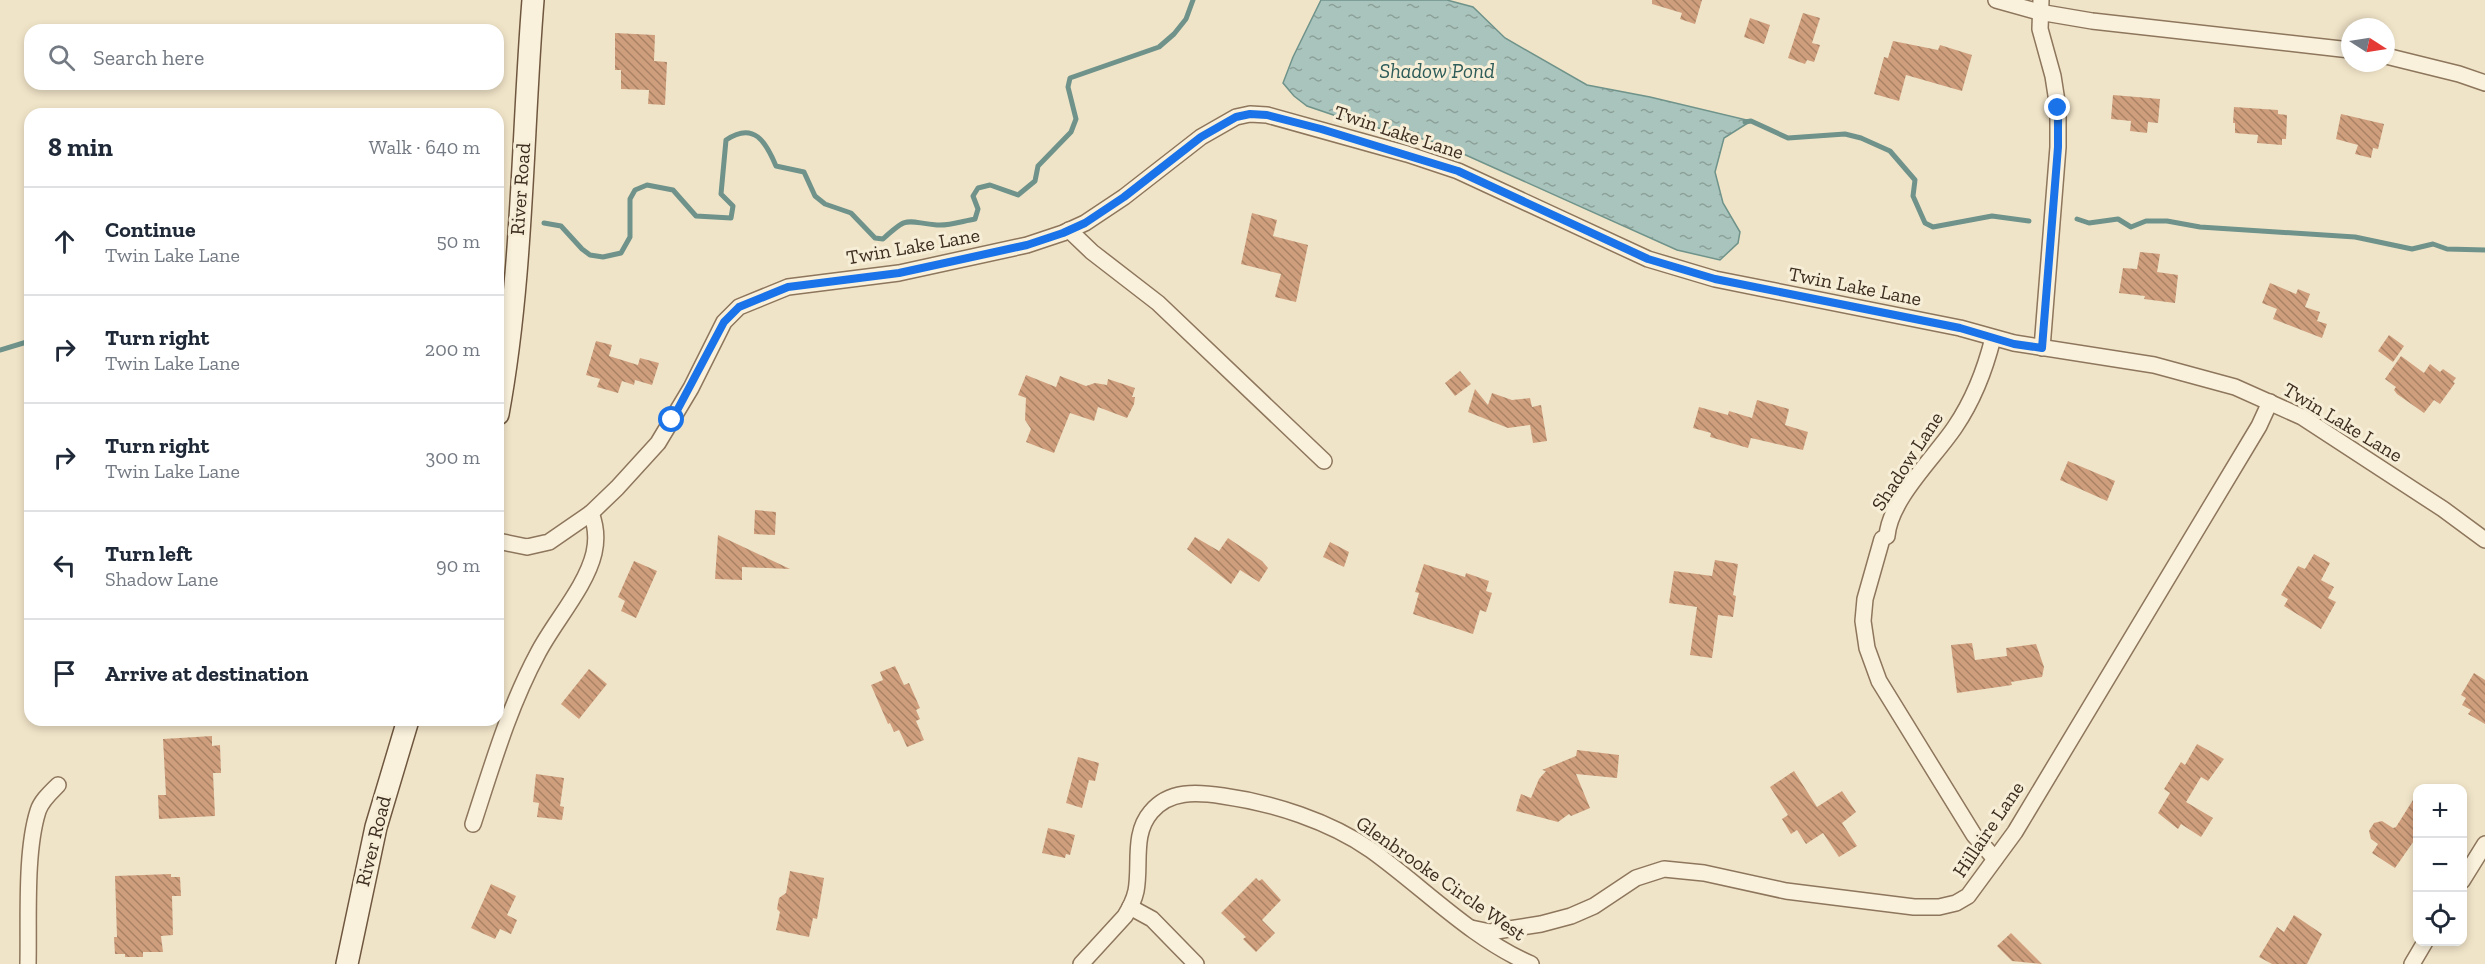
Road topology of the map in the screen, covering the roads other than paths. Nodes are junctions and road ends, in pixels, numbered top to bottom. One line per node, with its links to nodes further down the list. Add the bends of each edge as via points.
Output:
1 (533, 0): 10 (main road, River Road, via 515,276)
2 (1996, 0): 3 (street)
3 (2040, 6): 4 (street, via 2092,21); 9 (street, via 2044,48 2058,108)
4 (2341, 49)
5 (2395, 58): 6 (street)
6 (2485, 83)
7 (1069, 230): 8 (street, Twin Lake Lane, via 1124,197 1226,122 1250,114 1267,115 1458,171 1675,268); 12 (street, via 1158,303); 13 (street, Twin Lake Lane, via 978,257 899,273 788,287 739,307 724,322 658,443)
8 (1993, 338): 9 (street, Twin Lake Lane); 20 (street, Shadow Lane, via 1972,401 1888,525 1875,559 1863,621 1878,681 1974,835)
9 (2042, 348): 11 (street, Twin Lake Lane, via 2154,365 2235,387)
10 (504, 375)
11 (2270, 402): 14 (street, Twin Lake Lane, via 2302,417); 20 (street, Hillaire Lane, via 2015,832)
12 (1324, 461)
13 (591, 513): 15 (street, Twin Lake Lane, via 559,538 539,546); 18 (street, via 596,538 594,554 517,695)
14 (2485, 540)
15 (504, 542)
16 (406, 726): 26 (main road, River Road, via 376,826)
17 (58, 785): 25 (street, via 38,808 30,869)
18 (473, 824)
19 (2485, 844): 21 (street)
20 (1995, 859): 23 (street, Hillaire Lane, via 1968,896 1939,907 1786,891 1674,868 1644,874 1571,916 1490,932)
21 (2467, 873)
22 (1130, 907): 23 (street, Glenbrooke Circle West, via 1136,892 1139,841 1145,820 1164,801 1181,794 1199,793 1280,809 1343,833 1371,850); 27 (street, Glenbrooke Circle West); 28 (street, via 1152,920)
23 (1471, 928): 29 (street, Glenbrooke Circle West)
24 (2423, 946): 30 (street)
25 (28, 964)
26 (347, 964)
27 (1081, 964)
28 (1196, 964)
29 (1531, 964)
30 (2412, 964)

